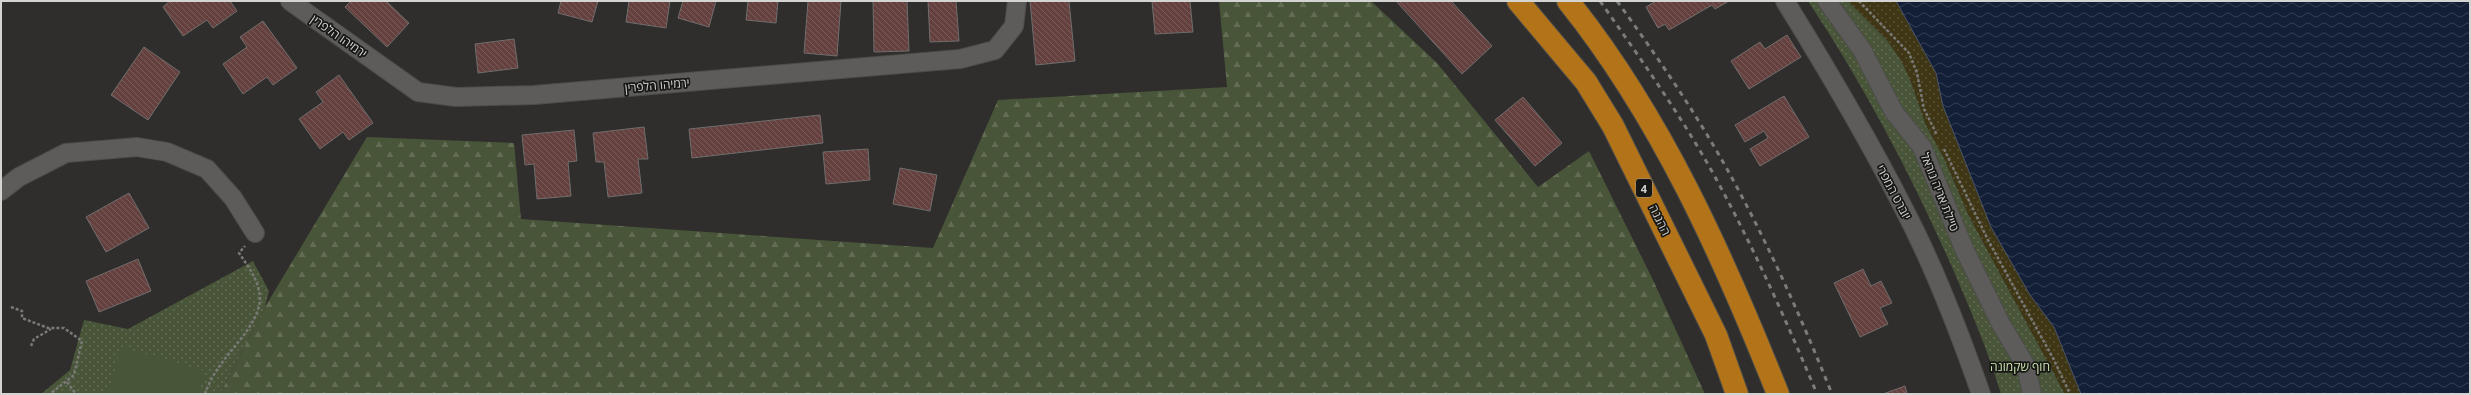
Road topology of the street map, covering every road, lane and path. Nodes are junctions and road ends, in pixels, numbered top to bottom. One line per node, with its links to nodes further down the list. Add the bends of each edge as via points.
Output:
1 (290, 1): 2 (street, ירמיהו הלפרין, via 418,92 456,97 534,95 960,59 995,50 1014,26)
2 (1017, 1)
3 (1518, 1): 19 (highway, ההגנה / 4, via 1586,82 1614,126 1716,335)
4 (1568, 1): 20 (highway, via 1594,33 1642,106 1740,299)
5 (1785, 1): 21 (street, יוברט המפרי, via 1826,68 1905,210 1959,331)
6 (1827, 1): 22 (street, טיילת אריה גוראל, via 1862,50 1894,112 1922,147 1965,251 2001,324 2026,366)
7 (1859, 1): 8 (path, via 1908,53 1917,73 1924,109)
8 (1938, 137)
9 (1942, 144): 23 (path, via 1988,240)
10 (1, 191): 11 (street, via 20,177 66,153 136,147 167,152 207,169 233,198)
11 (255, 233): 18 (path, via 239,253 254,276 260,292 260,302 243,339 219,366)
12 (11, 307): 13 (path, via 22,311 22,318)
13 (53, 328): 14 (path, via 34,339); 15 (path, via 64,328 82,341 74,375)
14 (31, 346)
15 (67, 382): 16 (path); 17 (path)
16 (50, 394)
17 (76, 394)
18 (205, 394)
19 (1737, 394)
20 (1778, 394)
21 (1980, 394)
22 (2032, 394)
23 (2070, 394)

